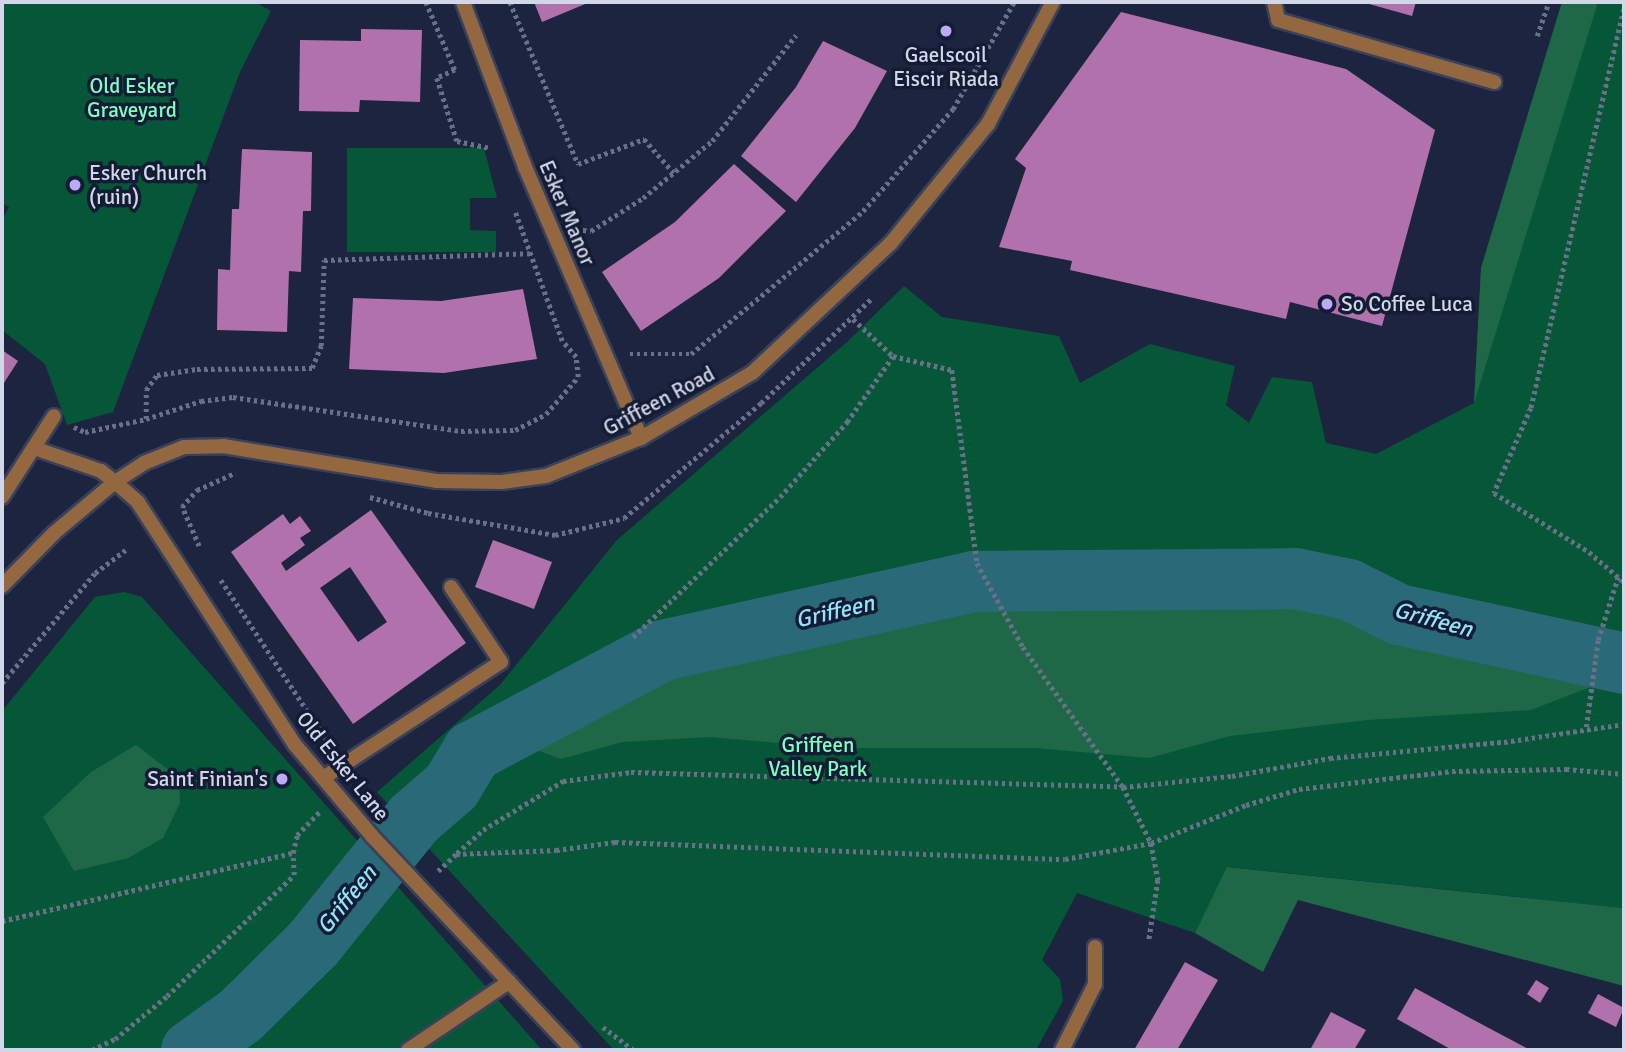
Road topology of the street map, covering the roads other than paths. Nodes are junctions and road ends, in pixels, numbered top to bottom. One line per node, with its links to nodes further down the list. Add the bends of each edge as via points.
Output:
1 (463, 2): 6 (street, Esker Manor, via 525,167)
2 (1053, 2): 6 (street, Griffeen Road, via 988,124 891,243 837,299 752,373)
3 (1274, 2): 4 (street, via 1278,20)
4 (1494, 82)
5 (54, 416): 7 (street)
6 (641, 438): 8 (street, Griffeen Road, via 546,476 502,482 436,481 223,446 184,447 144,463)
7 (34, 448): 8 (street, Old Esker Lane, via 101,471); 9 (street)
8 (115, 482): 10 (street, Griffeen Road, via 54,533); 12 (street, Old Esker Lane, via 138,502 257,690)
9 (2, 497)
10 (2, 586)
11 (451, 587): 12 (street, via 501,662)
12 (323, 778): 14 (street, Old Esker Lane)
13 (1095, 947): 17 (street, via 1095,984)
14 (509, 982): 15 (street); 16 (street, Old Esker Lane)
15 (408, 1050)
16 (573, 1050)
17 (1062, 1050)

